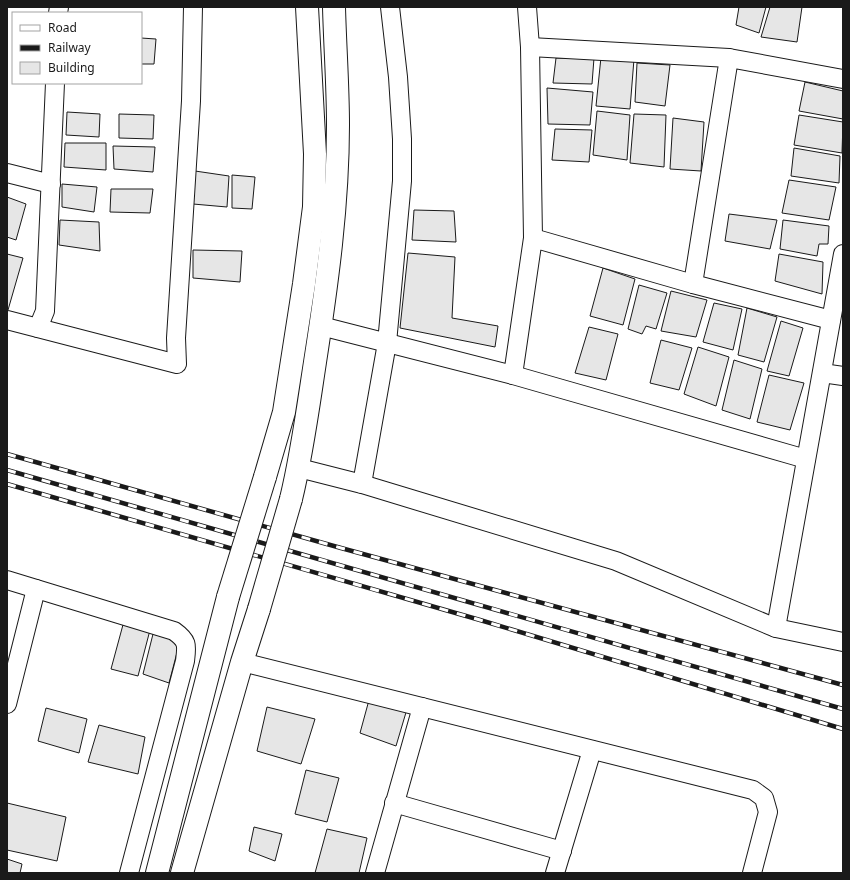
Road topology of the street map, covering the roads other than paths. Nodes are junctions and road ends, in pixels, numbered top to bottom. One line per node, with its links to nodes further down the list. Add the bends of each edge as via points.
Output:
1 (193, 7): 18 (street, via 191,101 177,364)
2 (307, 7): 37 (main road, bridge, via 314,147 314,207 284,412 228,597)
3 (334, 7): 17 (main road, via 338,125 335,202)
4 (390, 7): 19 (street, via 402,139 402,182)
5 (527, 7): 6 (street)
6 (530, 47): 7 (street); 12 (street)
7 (729, 58): 8 (street); 14 (street)
8 (843, 79)
9 (55, 84): 11 (street)
10 (7, 173): 11 (street)
11 (51, 184): 18 (street, via 45,311)
12 (533, 238): 14 (street); 21 (street)
13 (843, 254): 16 (street)
14 (693, 284): 16 (street)
15 (7, 320): 18 (street)
16 (831, 320): 20 (street)
17 (321, 326): 19 (street); 24 (main road)
18 (38, 328)
19 (387, 343): 21 (street); 25 (street)
20 (822, 373): 22 (street); 23 (street)
21 (513, 375): 23 (street)
22 (843, 376)
23 (806, 459): 28 (street)
24 (299, 468): 25 (street); 30 (main road, bridge)
25 (362, 484): 28 (street, via 616,561)
26 (7, 580): 27 (street)
27 (36, 589): 31 (street); 36 (street, via 174,631 183,638 186,648 185,661)
28 (776, 628): 29 (street)
29 (843, 642)
30 (242, 662): 32 (street); 38 (main road)
31 (7, 704)
32 (422, 707): 33 (street); 34 (street)
33 (592, 750): 35 (street); 41 (street, via 753,790 764,798 768,812)
34 (394, 803): 35 (street); 39 (street)
35 (562, 851): 40 (street)
36 (129, 873)
37 (157, 873)
38 (182, 873)
39 (375, 873)
40 (555, 873)
41 (752, 873)

